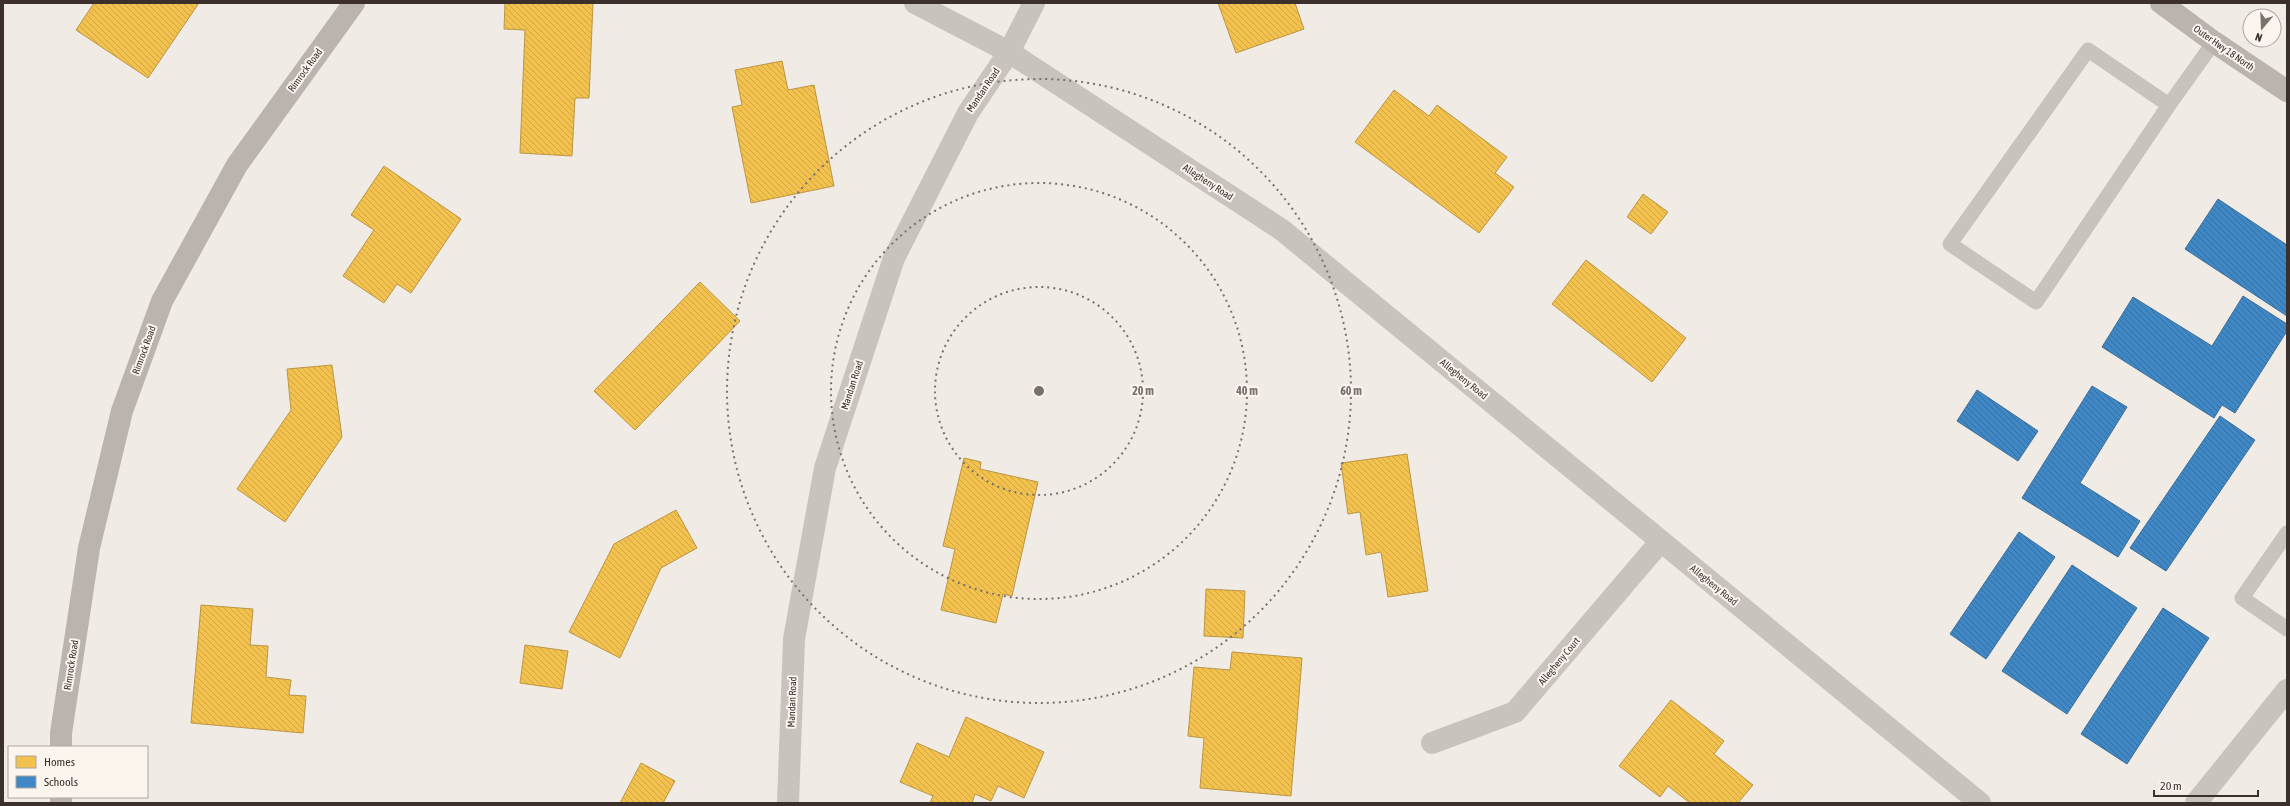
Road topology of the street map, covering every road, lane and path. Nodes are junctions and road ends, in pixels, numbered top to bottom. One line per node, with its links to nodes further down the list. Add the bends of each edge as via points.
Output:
1 (354, 3): 14 (street, Rimrock Road, via 237,164 162,300 122,411 89,548)
2 (915, 3): 6 (street, Allegheny Road)
3 (1034, 3): 6 (street, Mandan Road)
4 (2161, 3): 5 (street, Outer Hwy 18 North)
5 (2214, 42): 7 (street, Outer Hwy 18 North); 8 (lane)
6 (1009, 52): 10 (street, Allegheny Road, via 1282,230); 15 (street, Mandan Road, via 968,113 894,258 825,468 794,638)
7 (2287, 91)
8 (2169, 105): 8 (lane, via 2036,302 1950,244 2088,50)
9 (2287, 533): 11 (lane, via 2242,598)
10 (1660, 541): 13 (street, Allegheny Court, via 1515,712); 16 (street, Allegheny Road)
11 (2287, 629)
12 (2287, 690): 17 (street)
13 (1432, 743)
14 (61, 746)
15 (788, 803)
16 (1980, 803)
17 (2196, 803)

